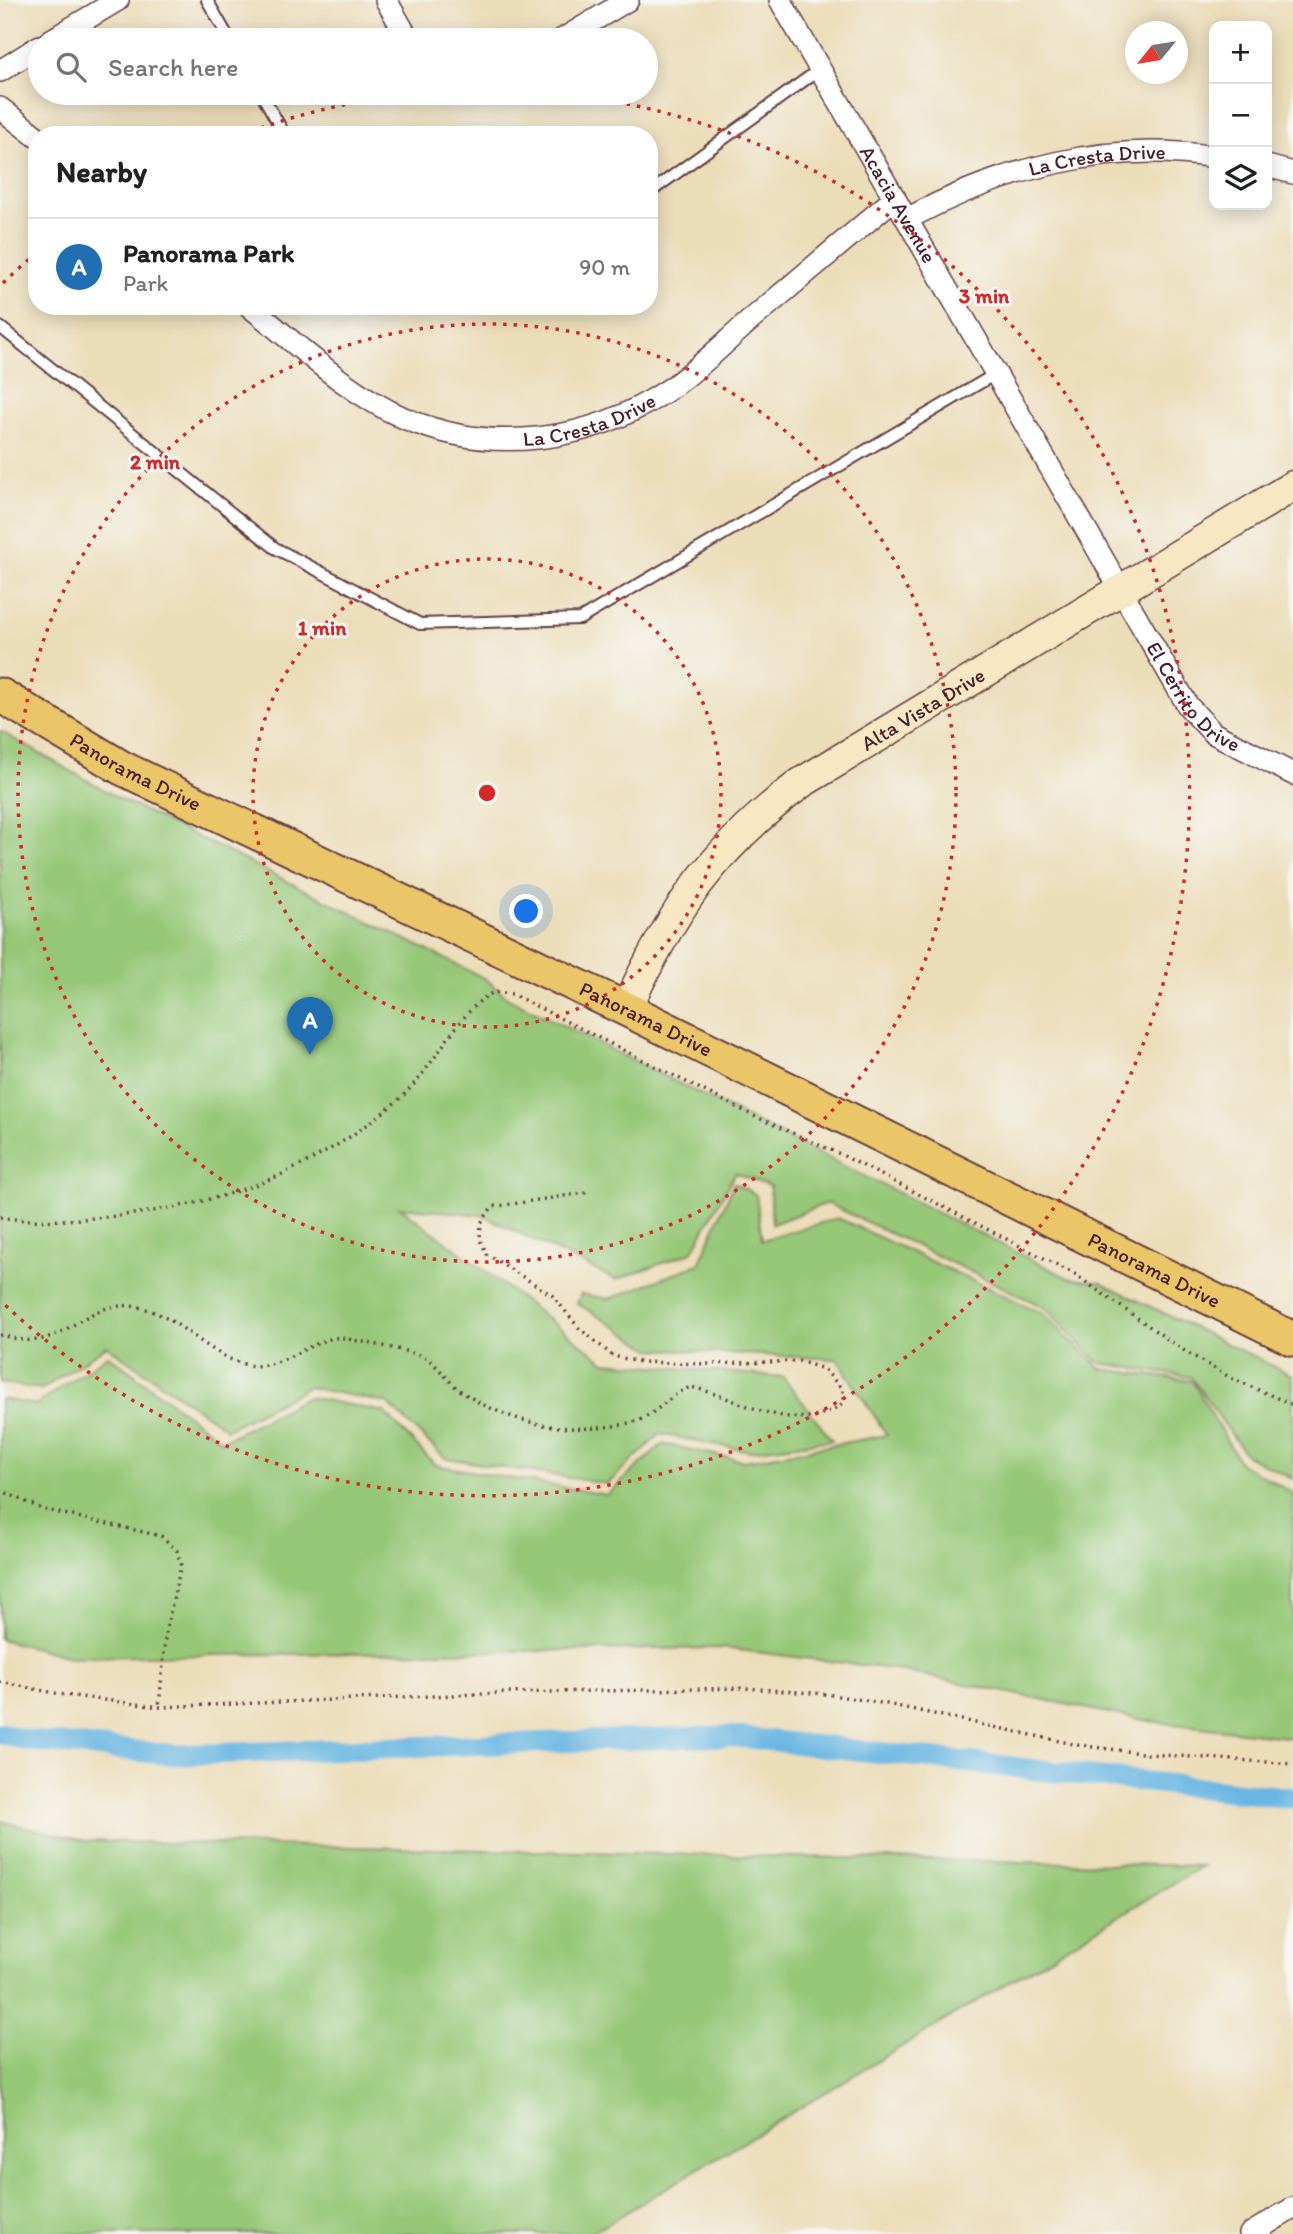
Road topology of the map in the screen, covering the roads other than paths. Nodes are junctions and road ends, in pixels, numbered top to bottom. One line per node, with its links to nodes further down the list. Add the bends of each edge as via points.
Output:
1 (118, 0): 6 (street)
2 (207, 0): 7 (lane)
3 (386, 0): 8 (street)
4 (628, 0): 9 (street)
5 (780, 0): 11 (street, Acacia Avenue)
6 (71, 28)
7 (223, 28)
8 (402, 28)
9 (581, 28)
10 (28, 54): 12 (street)
11 (820, 69): 20 (lane); 21 (street, Acacia Avenue)
12 (0, 71)
13 (268, 105): 15 (lane)
14 (0, 108): 16 (street)
15 (280, 126)
16 (28, 130)
17 (1209, 157): 22 (street, La Cresta Drive, via 1150,153 1067,160 976,186)
18 (1272, 167): 19 (street)
19 (1293, 173)
20 (658, 186)
21 (895, 198): 22 (street, Acacia Avenue); 23 (street, La Cresta Drive, via 671,388 614,420 541,439 476,438 404,418 345,382)
22 (907, 219): 25 (street, Acacia Avenue)
23 (261, 315)
24 (0, 327): 25 (lane, via 275,548 420,624 580,619)
25 (997, 373): 27 (street, Acacia Avenue)
26 (1293, 486): 27 (street, Alta Vista Drive)
27 (1122, 589): 29 (street, El Cerrito Drive, via 1188,706 1213,733); 30 (street, Alta Vista Drive, via 801,783 764,811 704,872 677,910)
28 (0, 695): 30 (main road, Panorama Drive, via 122,768)
29 (1293, 774)
30 (626, 1009): 31 (main road, Panorama Drive)
31 (1293, 1339)
32 (1293, 2208): 33 (street)
33 (1250, 2234)

